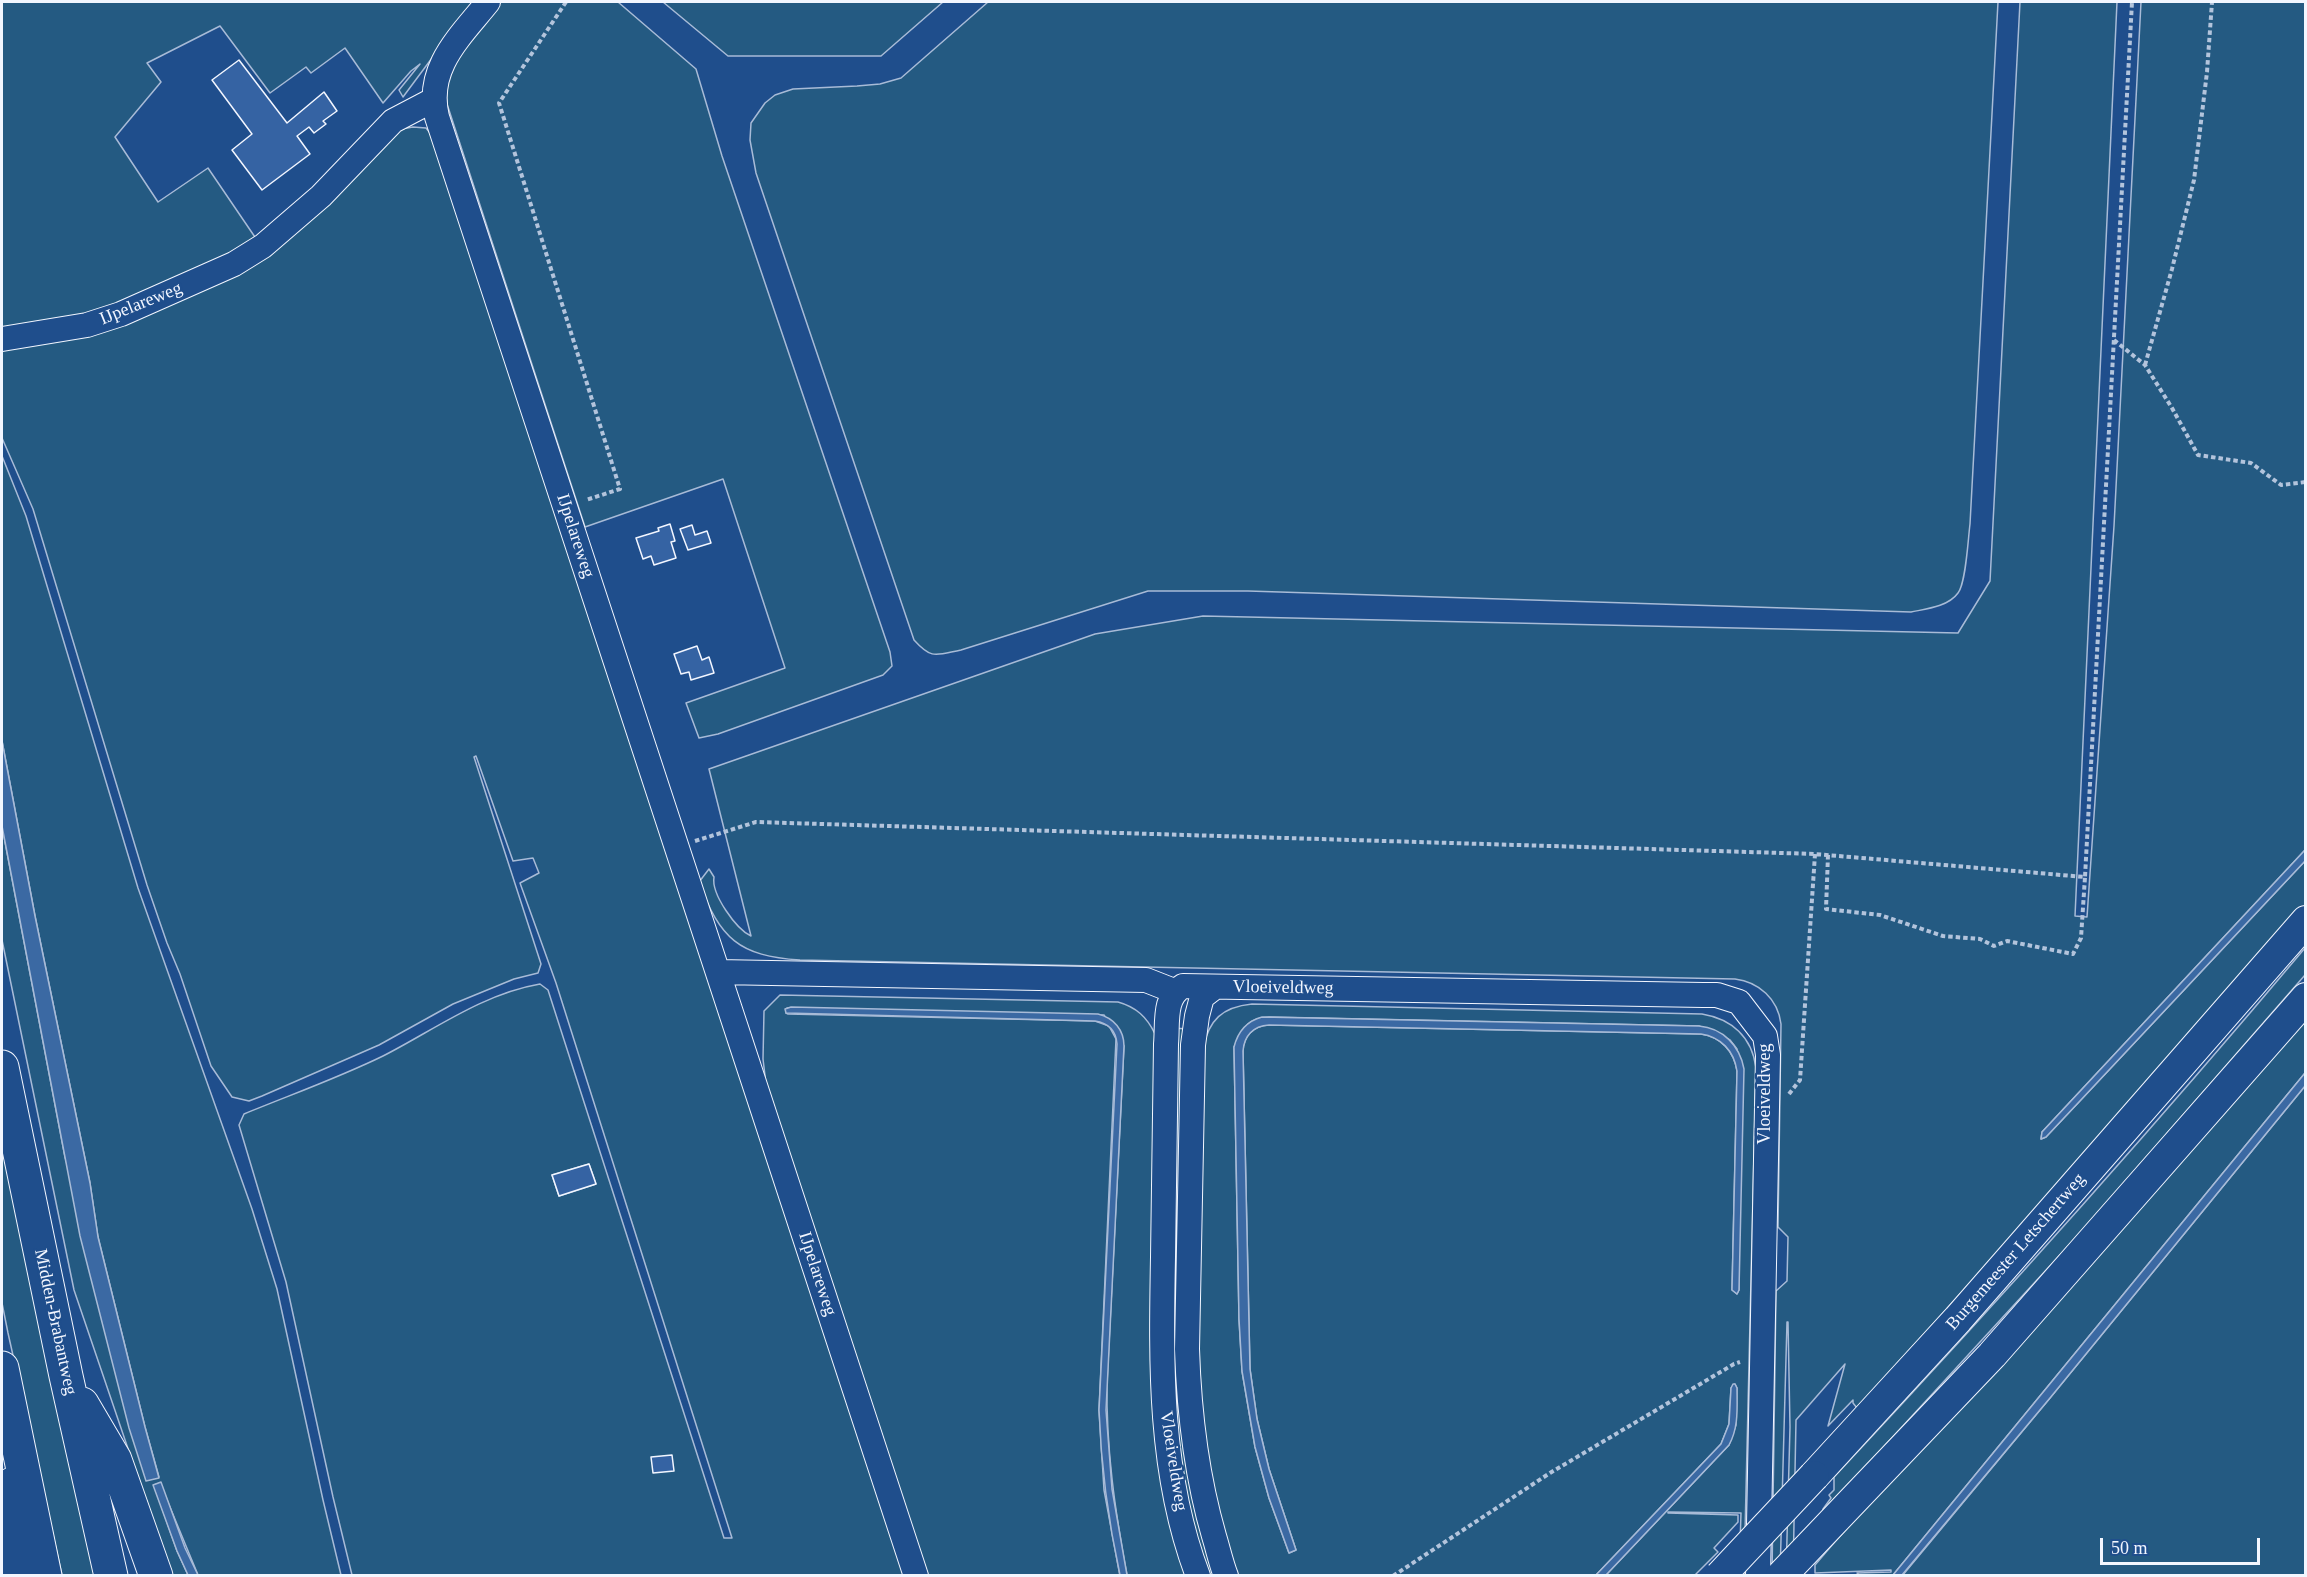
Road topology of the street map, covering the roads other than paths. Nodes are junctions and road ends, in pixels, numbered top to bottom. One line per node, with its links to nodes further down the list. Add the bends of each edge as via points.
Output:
1 (488, 2): 2 (street, IJpelareweg, via 448,52 437,75)
2 (433, 100): 3 (street, IJpelareweg, via 393,121 321,196 263,246 234,264 87,325); 5 (street, IJpelareweg)
3 (2, 339)
4 (2306, 921): 20 (main road, Burgemeester Letschertweg, bridge, via 1958,1319)
5 (718, 972): 7 (street, via 1146,980); 17 (street, IJpelareweg)
6 (1215, 987): 7 (street, Vloeiveldweg, via 1183,986); 19 (street, Vloeiveldweg, via 1202,997 1193,1046 1187,1349 1196,1458); 21 (street, Vloeiveldweg, via 1717,995 1740,1002 1765,1036 1768,1055)
7 (1174, 992): 18 (street, Vloeiveldweg, via 1169,1003 1166,1044 1162,1393 1176,1494)
8 (2306, 998): 22 (main road, via 1992,1355)
9 (2, 1067): 11 (highway, Midden-Brabantweg)
10 (2, 1368): 12 (highway)
11 (66, 1376): 15 (highway, Midden-Brabantweg); 16 (highway, via 115,1460)
12 (12, 1419): 13 (highway); 14 (highway)
13 (13, 1575)
14 (45, 1575)
15 (111, 1575)
16 (156, 1575)
17 (916, 1575)
18 (1198, 1575)
19 (1226, 1575)
20 (1720, 1575)
21 (1758, 1575)
22 (1781, 1575)

